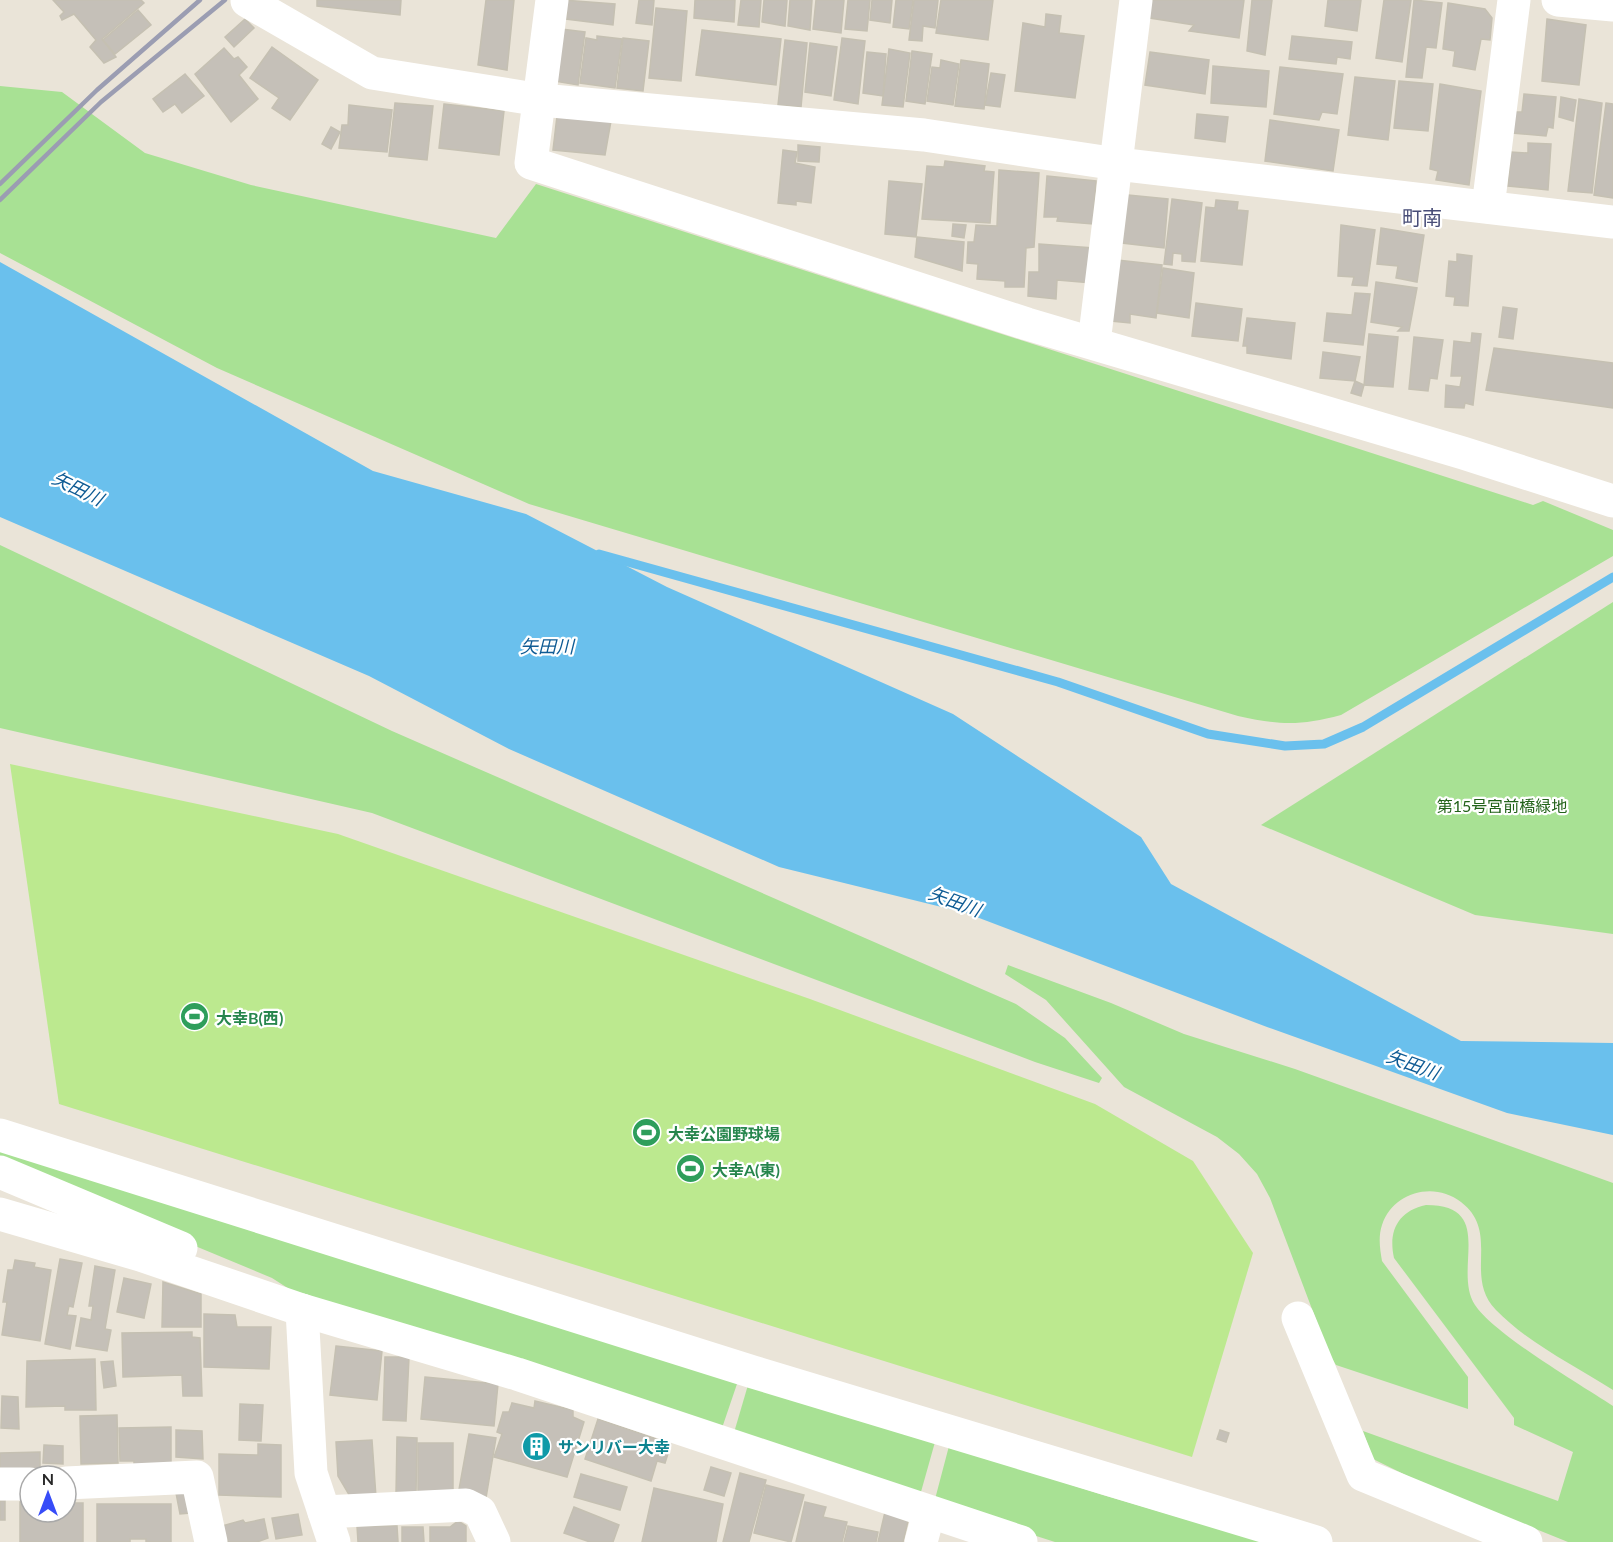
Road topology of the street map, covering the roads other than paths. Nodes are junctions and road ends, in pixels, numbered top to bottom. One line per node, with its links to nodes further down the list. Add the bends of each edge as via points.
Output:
1 (552, 0): 7 (street)
2 (1136, 0): 8 (street)
3 (1514, 0): 9 (street)
4 (1558, 0): 6 (street)
5 (247, 1): 7 (street, via 372,73)
6 (1613, 5)
7 (541, 99): 8 (street, via 924,135); 11 (street, via 531,163)
8 (1118, 164): 9 (street); 11 (street)
9 (1488, 207): 10 (street)
10 (1613, 222)
11 (1094, 343): 12 (street)
12 (1613, 501)
13 (0, 1135): 26 (street, via 753,1372)
14 (0, 1172): 16 (street, via 265,1283)
15 (0, 1214): 16 (street, via 140,1255)
16 (302, 1310): 21 (street, via 311,1473); 22 (street, via 517,1374)
17 (1298, 1318): 27 (street, via 1363,1475)
18 (78, 1482): 23 (street, via 197,1477)
19 (0, 1484): 20 (street)
20 (18, 1484)
21 (329, 1527): 24 (street, via 466,1505 480,1512)
22 (925, 1527): 25 (street)
23 (211, 1542)
24 (494, 1542)
25 (1021, 1542)
26 (1316, 1542)
27 (1526, 1542)

